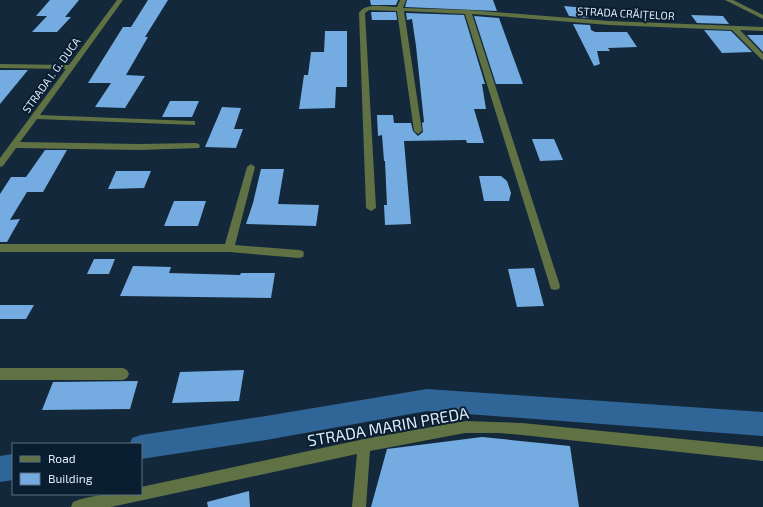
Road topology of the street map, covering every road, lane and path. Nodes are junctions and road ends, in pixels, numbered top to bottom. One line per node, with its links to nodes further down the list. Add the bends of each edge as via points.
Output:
1 (120, 0): 11 (street, STRADA I. G. DUCA)
2 (403, 0): 4 (street)
3 (728, 0): 6 (street)
4 (400, 8): 5 (street, STRADA CRĂIȚELOR); 14 (street); 19 (street, STRADA CRĂIȚELOR, via 368,8 362,13)
5 (468, 12): 7 (street, STRADA CRĂIȚELOR); 23 (street)
6 (763, 17)
7 (734, 28): 8 (street, STRADA CRĂIȚELOR); 9 (street)
8 (763, 29)
9 (763, 58)
10 (0, 66): 11 (street)
11 (70, 67): 12 (street, STRADA I. G. DUCA)
12 (34, 117): 13 (street); 15 (street, STRADA I. G. DUCA)
13 (192, 123)
14 (418, 131)
15 (14, 145): 16 (street); 17 (street, STRADA I. G. DUCA)
16 (196, 146)
17 (0, 164)
18 (251, 167): 21 (street)
19 (371, 208)
20 (0, 248): 21 (street)
21 (229, 248): 22 (street)
22 (299, 254)
23 (556, 286)
24 (0, 374): 25 (street)
25 (123, 374)
26 (364, 446): 27 (street, STRADA MARIN PREDA, via 465,427 498,427); 28 (street, STRADA MARIN PREDA); 31 (street)
27 (763, 454)
28 (142, 494)
29 (135, 495): 30 (street, STRADA MARIN PREDA)
30 (78, 507)
31 (359, 507)

